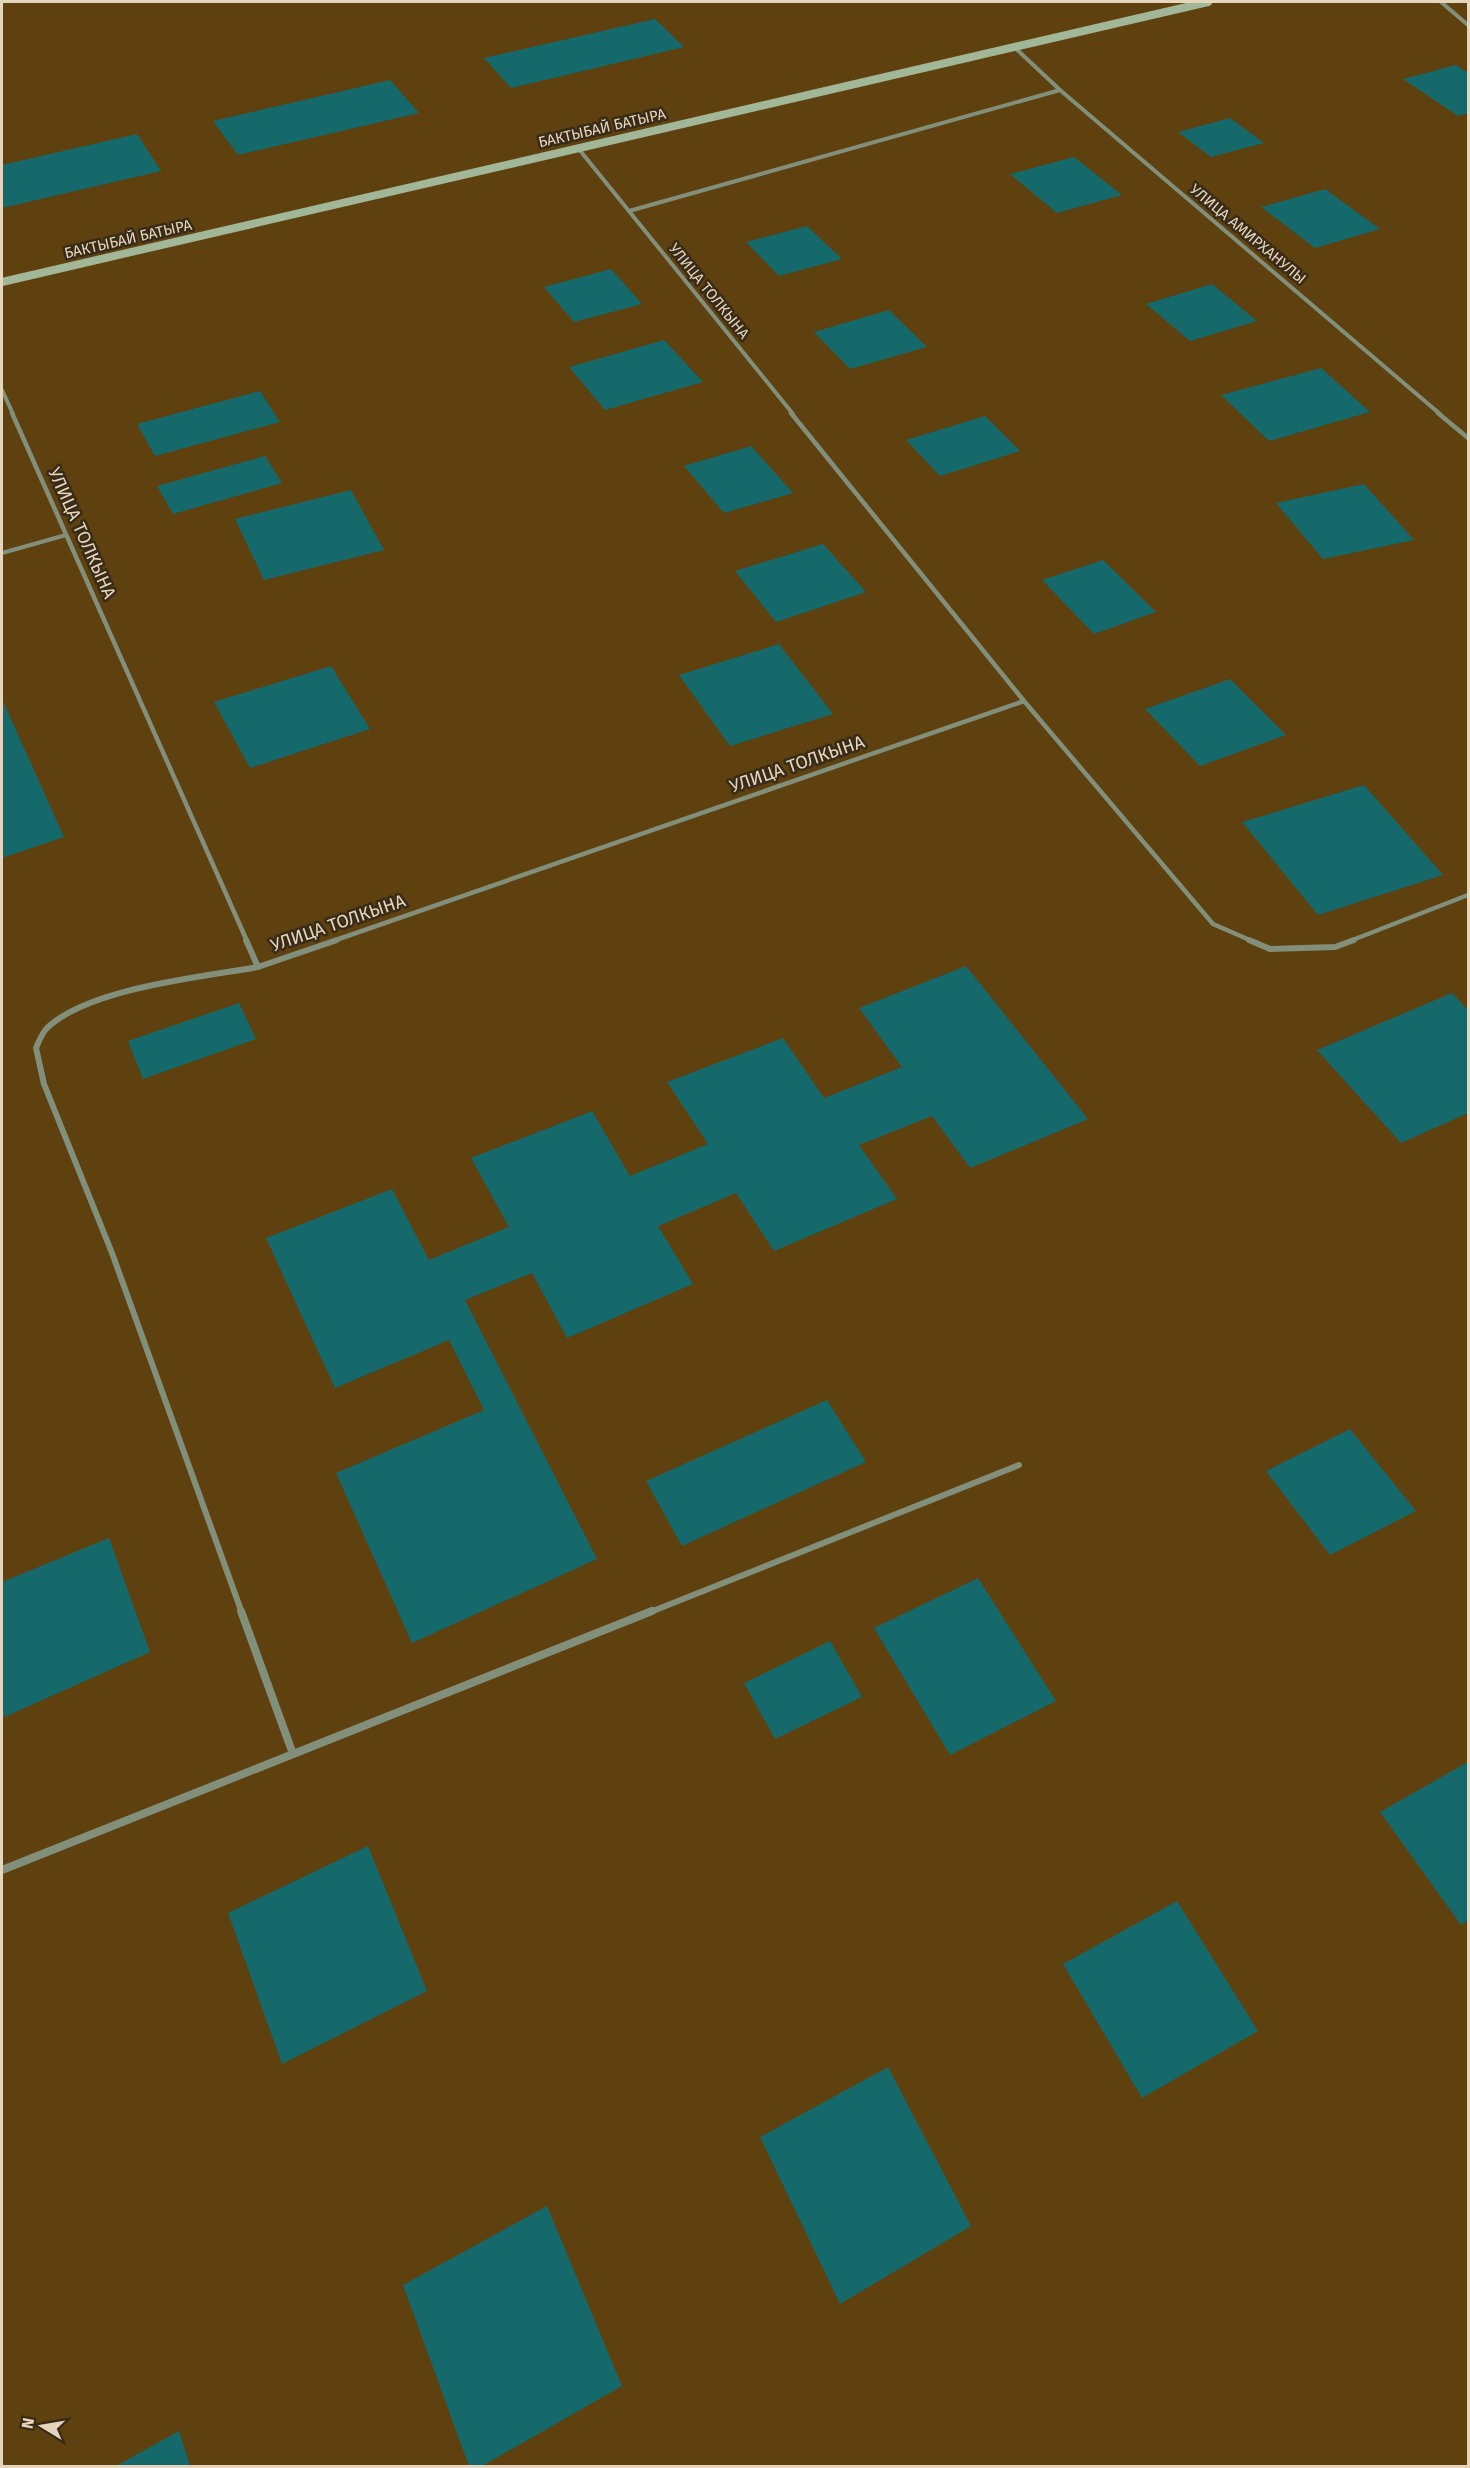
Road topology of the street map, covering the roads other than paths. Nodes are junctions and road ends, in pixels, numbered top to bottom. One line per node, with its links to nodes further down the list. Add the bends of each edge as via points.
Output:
1 (1208, 2): 4 (street, БАКТЫБАЙ БАТЫРА)
2 (1441, 2): 3 (street)
3 (1468, 25)
4 (1013, 46): 5 (street, УЛИЦА АМИРХАНУЛЫ); 6 (street, БАКТЫБАЙ БАТЫРА)
5 (1060, 90): 7 (street); 10 (street, УЛИЦА АМИРХАНУЛЫ)
6 (578, 148): 7 (street, УЛИЦА ТОЛКЫНА); 8 (street, БАКТЫБАЙ БАТЫРА)
7 (629, 211): 13 (street, УЛИЦА ТОЛКЫНА)
8 (2, 282)
9 (2, 390): 11 (street, УЛИЦА ТОЛКЫНА)
10 (1468, 438)
11 (66, 536): 12 (lane); 15 (street, УЛИЦА ТОЛКЫНА)
12 (2, 553)
13 (1024, 701): 14 (street, УЛИЦА ТОЛКЫНА, via 1214,924 1270,948 1335,947); 15 (street, УЛИЦА ТОЛКЫНА)
14 (1468, 895)
15 (258, 967): 17 (street, via 118,993 46,1028 36,1048 44,1084 112,1253)
16 (1019, 1465): 17 (street)
17 (293, 1754): 18 (street)
18 (2, 1870)

